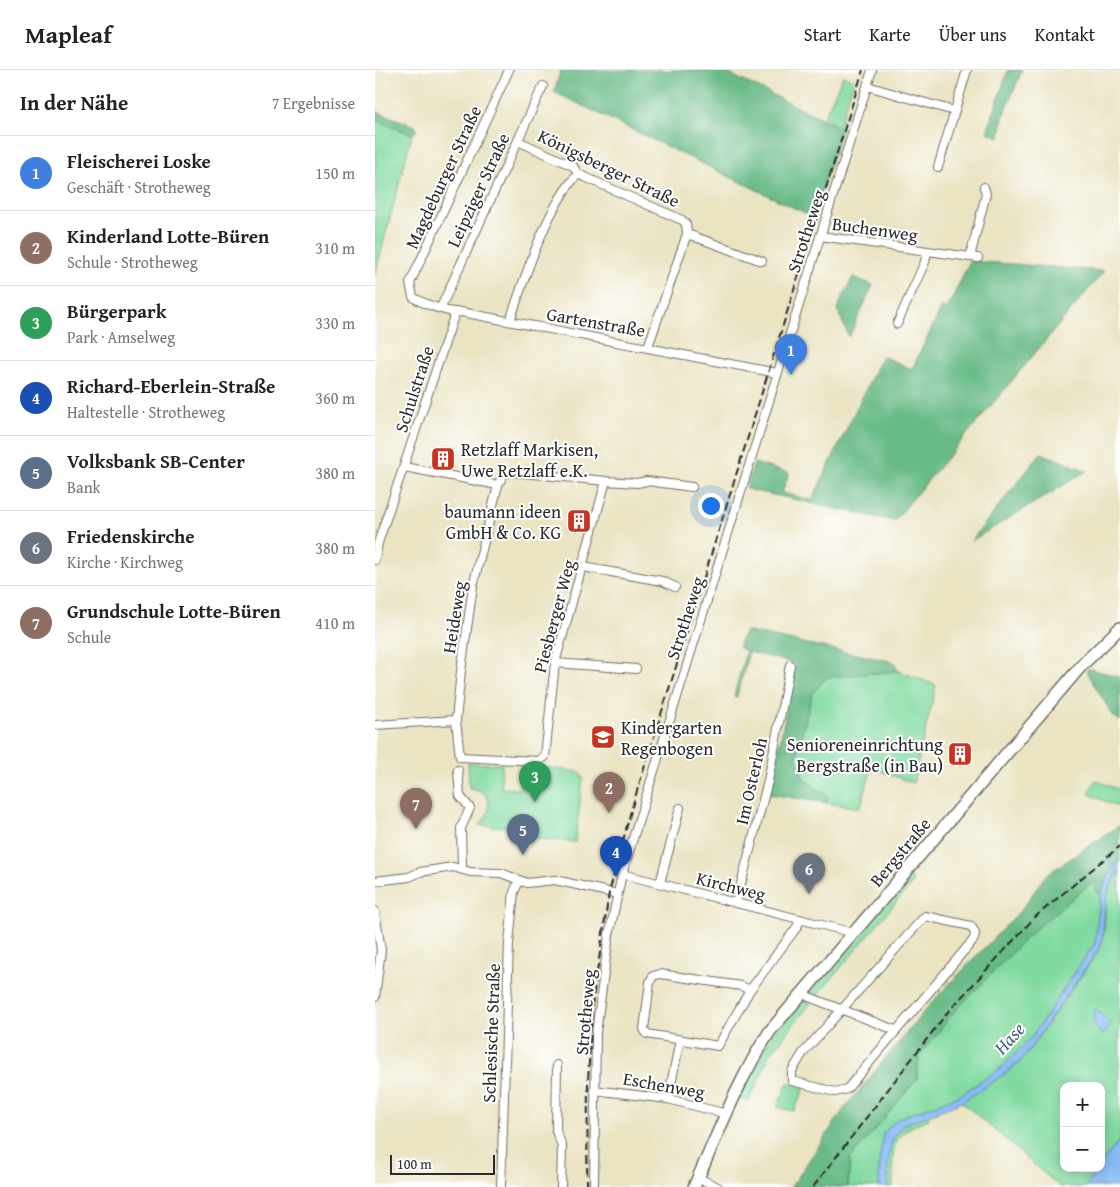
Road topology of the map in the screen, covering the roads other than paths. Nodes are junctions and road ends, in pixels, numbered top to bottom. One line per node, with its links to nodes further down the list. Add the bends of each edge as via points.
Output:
1 (509, 70): 17 (street, Magdeburger Straße, via 411,283)
2 (872, 70): 5 (street, Strotheweg)
3 (967, 70): 6 (street)
4 (543, 86): 7 (street, Leipziger Straße)
5 (867, 86): 6 (street); 12 (street, Strotheweg)
6 (954, 111): 8 (street)
7 (518, 141): 9 (street, Königsberger Straße, via 573,166); 18 (street, Leipziger Straße)
8 (938, 168)
9 (578, 174): 11 (street, Königsberger Straße, via 682,220); 20 (street, via 542,235)
10 (984, 187): 14 (street, via 986,194)
11 (687, 234): 16 (street, Königsberger Straße); 22 (street)
12 (819, 236): 13 (street, Buchenweg); 23 (street, Strotheweg)
13 (927, 252): 14 (street, Buchenweg); 21 (street, Buchenweg)
14 (970, 257): 15 (street, Buchenweg)
15 (978, 258)
16 (762, 261)
17 (413, 297): 18 (street, Gartenstraße)
18 (441, 308): 19 (street, Gartenstraße)
19 (455, 313): 20 (street, Gartenstraße); 24 (street, Schulstraße)
20 (510, 321): 22 (street, Gartenstraße)
21 (897, 324)
22 (648, 347): 23 (street, Gartenstraße)
23 (777, 373): 41 (street, Strotheweg)
24 (404, 467): 26 (street); 28 (street, Schulstraße)
25 (606, 481): 26 (street, via 512,472 504,474); 27 (street, via 637,484 647,481); 29 (street, Piesberger Weg)
26 (498, 485): 35 (street, Heideweg, via 473,586)
27 (692, 487)
28 (375, 560)
29 (583, 567): 30 (street); 32 (street, Piesberger Weg)
30 (675, 587)
31 (1120, 628): 49 (street, Bergstraße, via 1082,664)
32 (555, 663): 34 (street); 37 (street, Piesberger Weg, via 546,753 542,760)
33 (790, 665): 46 (street, Im Osterloh, via 768,781)
34 (636, 669)
35 (456, 720): 36 (street); 37 (street, Heideweg)
36 (375, 724)
37 (460, 757)
38 (458, 770): 40 (street, via 460,796 470,808 461,828)
39 (680, 808): 44 (street)
40 (462, 868): 42 (street); 43 (street, via 470,872 501,873)
41 (622, 874): 44 (street, Kirchweg); 45 (street, Strotheweg)
42 (375, 881)
43 (519, 881): 45 (street, via 555,880); 61 (street, Schlesische Straße, via 514,892 509,943)
44 (660, 883): 46 (street, Kirchweg)
45 (617, 894): 57 (street, Strotheweg, via 601,986)
46 (736, 903): 48 (street, Kirchweg)
47 (375, 914): 52 (street, via 381,950)
48 (800, 919): 49 (street, Kirchweg); 50 (street)
49 (854, 933): 51 (street, Bergstraße)
50 (750, 990): 55 (street, via 718,1046); 55 (street, via 660,974 653,976 644,1029 647,1034)
51 (803, 992): 53 (street); 59 (street, Bergstraße, via 759,1048)
52 (375, 997)
53 (842, 1010): 54 (street); 54 (street, via 798,1061 792,1071 792,1080 841,1092); 54 (street, via 920,919 931,916 971,926 974,938)
54 (895, 1030)
55 (680, 1040): 58 (street)
56 (557, 1065): 62 (street, via 556,1131 562,1146)
57 (594, 1090): 58 (street, Eschenweg); 63 (street, Strotheweg)
58 (668, 1098): 59 (street, Eschenweg)
59 (727, 1114): 60 (street, Bergstraße)
60 (696, 1182): 64 (street)
61 (501, 1187)
62 (561, 1187)
63 (594, 1187)
64 (718, 1187)

